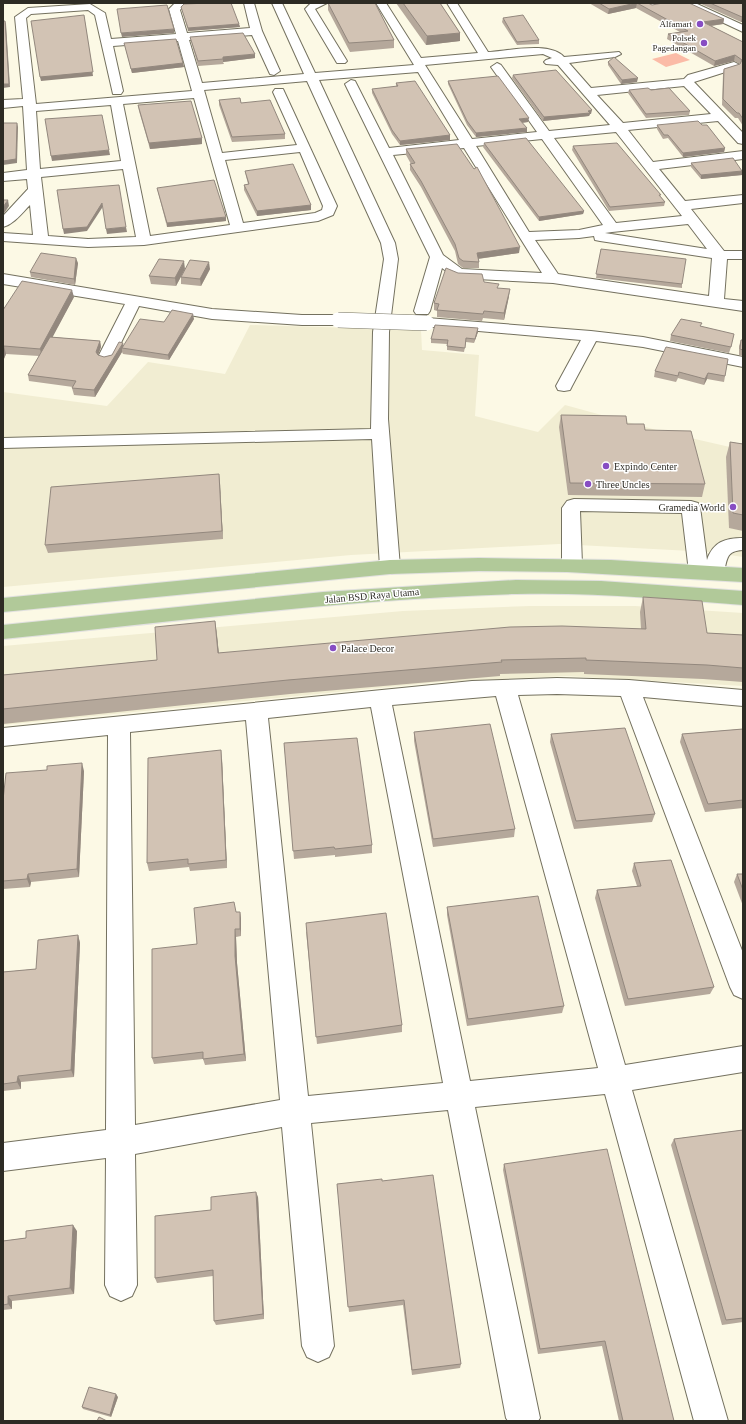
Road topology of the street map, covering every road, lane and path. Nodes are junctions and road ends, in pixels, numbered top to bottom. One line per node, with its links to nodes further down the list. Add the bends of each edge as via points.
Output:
1 (181, 3): 12 (street, via 174,9)
2 (248, 3): 11 (street)
3 (277, 3): 24 (street)
4 (322, 3): 15 (street, via 310,9)
5 (381, 3): 21 (street)
6 (452, 3): 17 (street)
7 (665, 3): 9 (street)
8 (686, 3): 10 (street)
9 (651, 6)
10 (741, 27)
11 (256, 31): 12 (street); 22 (street)
12 (183, 37): 13 (street); 27 (street)
13 (107, 42): 30 (street); 31 (street, via 100,12 90,7 28,11 20,17)
14 (615, 54): 16 (street)
15 (341, 61)
16 (562, 61): 17 (street, via 555,54 542,50); 18 (street); 29 (street)
17 (490, 64): 19 (street); 21 (street); 35 (street)
18 (533, 64)
19 (511, 66)
20 (734, 66): 25 (street, via 692,78)
21 (422, 68): 23 (street); 24 (street); 37 (street)
22 (274, 71)
23 (441, 72)
24 (310, 77): 27 (street); 71 (street, via 388,243 391,259 381,332)
25 (687, 82): 29 (street); 33 (street)
26 (351, 84): 39 (street)
27 (196, 88): 30 (street); 41 (street)
28 (279, 92): 38 (street)
29 (589, 92): 34 (street)
30 (117, 96): 31 (street); 42 (street)
31 (30, 103): 32 (street); 44 (street)
32 (3, 104)
33 (720, 117): 34 (street); 36 (street)
34 (619, 127): 35 (street); 43 (street)
35 (544, 135): 37 (street); 52 (street)
36 (743, 140)
37 (469, 143): 39 (street); 54 (street)
38 (305, 148): 41 (street); 51 (street, via 330,206 328,212 318,217)
39 (386, 152): 60 (street)
40 (743, 156): 43 (street)
41 (217, 157): 51 (street)
42 (129, 164): 44 (street); 57 (street)
43 (650, 166): 48 (street)
44 (34, 174): 45 (street); 46 (street)
45 (3, 177)
46 (35, 190): 50 (street); 56 (street)
47 (743, 199): 48 (street)
48 (682, 206): 49 (street)
49 (692, 219): 52 (street); 58 (street)
50 (3, 223)
51 (238, 228): 57 (street)
52 (612, 228): 53 (street)
53 (579, 234): 54 (street); 58 (street)
54 (525, 236): 61 (street)
55 (3, 237): 56 (street)
56 (41, 241): 57 (street)
57 (144, 241)
58 (720, 255): 59 (street); 64 (street)
59 (743, 255)
60 (437, 257): 61 (street, via 458,273); 66 (street)
61 (554, 278): 64 (street)
62 (3, 279): 63 (street)
63 (134, 301): 66 (street, bridge, via 212,314 302,320); 68 (street)
64 (716, 302): 65 (street)
65 (743, 306)
66 (424, 317): 67 (street)
67 (591, 336): 69 (street, via 643,342); 70 (street)
68 (106, 357)
69 (743, 362)
70 (564, 386)
71 (379, 426): 72 (street); 73 (street); 77 (street)
72 (3, 430)
73 (3, 442)
74 (743, 544): 78 (street, via 723,547)
75 (514, 563): 76 (main road); 77 (main road); 80 (main road)
76 (572, 564): 78 (main road); 78 (street, via 571,508 574,505 691,507)
77 (390, 567): 82 (main road)
78 (706, 572): 79 (main road)
79 (743, 575)
80 (518, 587): 81 (main road, Jalan BSD Raya Utama, via 617,588); 83 (main road, Jalan BSD Raya Utama, via 360,596)
81 (743, 598)
82 (3, 605)
83 (3, 632)
84 (505, 688): 85 (street); 86 (street); 93 (street)
85 (629, 688): 87 (street); 91 (street)
86 (380, 698): 88 (street); 94 (street)
87 (743, 698)
88 (256, 711): 89 (street); 95 (street)
89 (119, 725): 90 (street); 96 (street)
90 (3, 737)
91 (743, 987)
92 (743, 1059): 93 (street)
93 (615, 1080): 94 (street); 101 (street)
94 (459, 1096): 95 (street); 100 (street)
95 (295, 1111): 96 (street); 99 (street)
96 (121, 1142): 97 (street); 98 (street)
97 (3, 1157)
98 (121, 1285)
99 (318, 1346)
100 (523, 1418)
101 (711, 1421)

